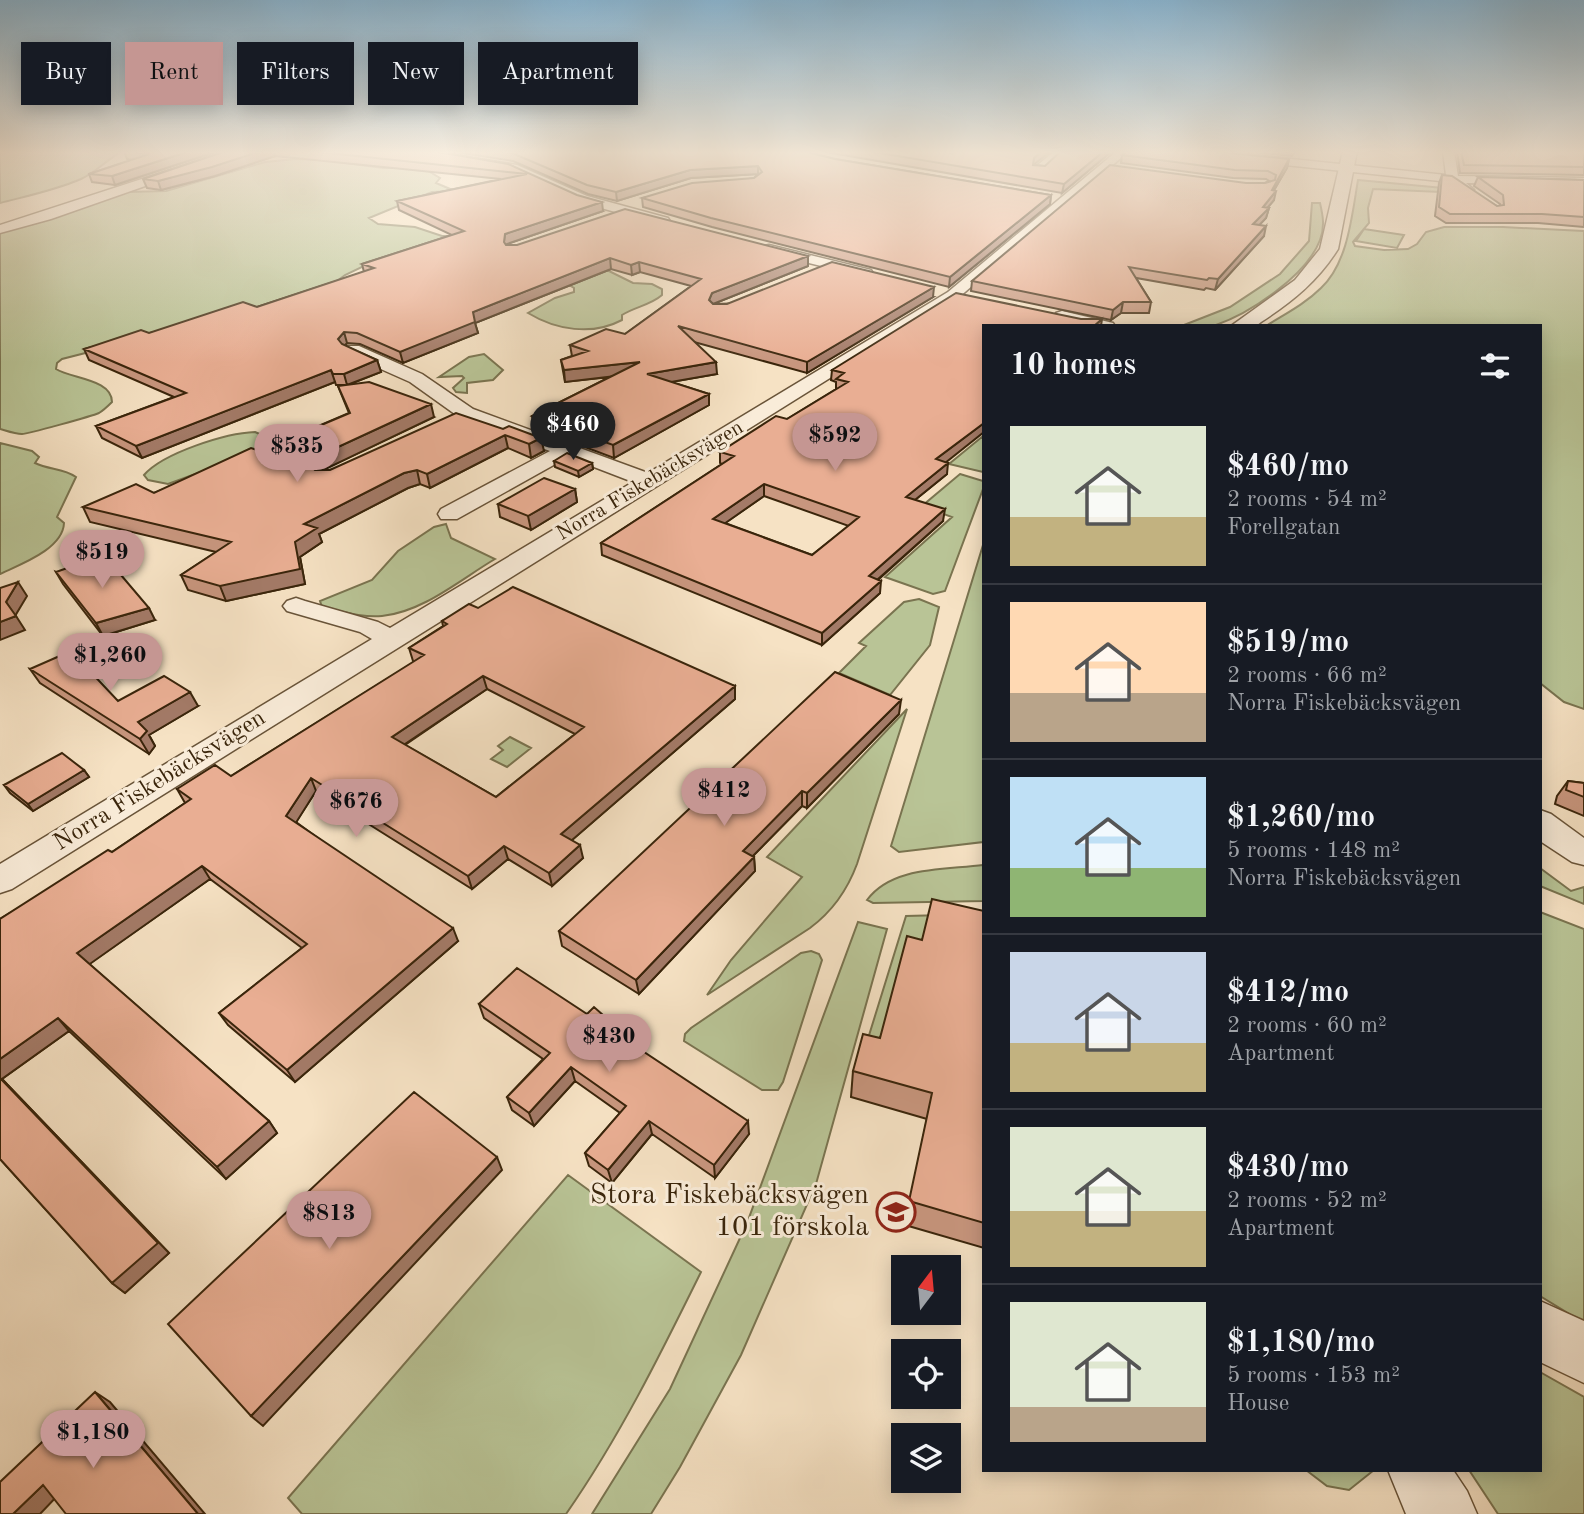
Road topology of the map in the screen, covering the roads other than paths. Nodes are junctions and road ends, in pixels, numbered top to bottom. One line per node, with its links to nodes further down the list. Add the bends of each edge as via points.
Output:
1 (26, 222): 6 (street)
2 (666, 222): 5 (street)
3 (1033, 222): 18 (street, Norra Fiskebäcksvägen, via 951,294)
4 (1335, 222): 13 (street, via 1321,263 1298,288)
5 (674, 224)
6 (0, 229)
7 (751, 244): 8 (street)
8 (831, 264): 9 (street); 10 (street)
9 (807, 274)
10 (877, 276)
11 (1049, 314): 12 (street)
12 (1097, 324)
13 (1244, 324)
14 (353, 350): 15 (street, via 416,378)
15 (466, 413): 16 (street); 17 (street)
16 (443, 424)
17 (566, 450): 18 (street); 19 (street)
18 (651, 481): 21 (street, Norra Fiskebäcksvägen)
19 (449, 514)
20 (296, 606): 21 (street, via 349,620)
21 (391, 639): 24 (street, Norra Fiskebäcksvägen)
22 (1542, 824): 23 (street)
23 (1584, 853)
24 (0, 880)
25 (1542, 1331): 26 (street)
26 (1584, 1353)
27 (1421, 1472): 28 (street)
28 (1444, 1514)

